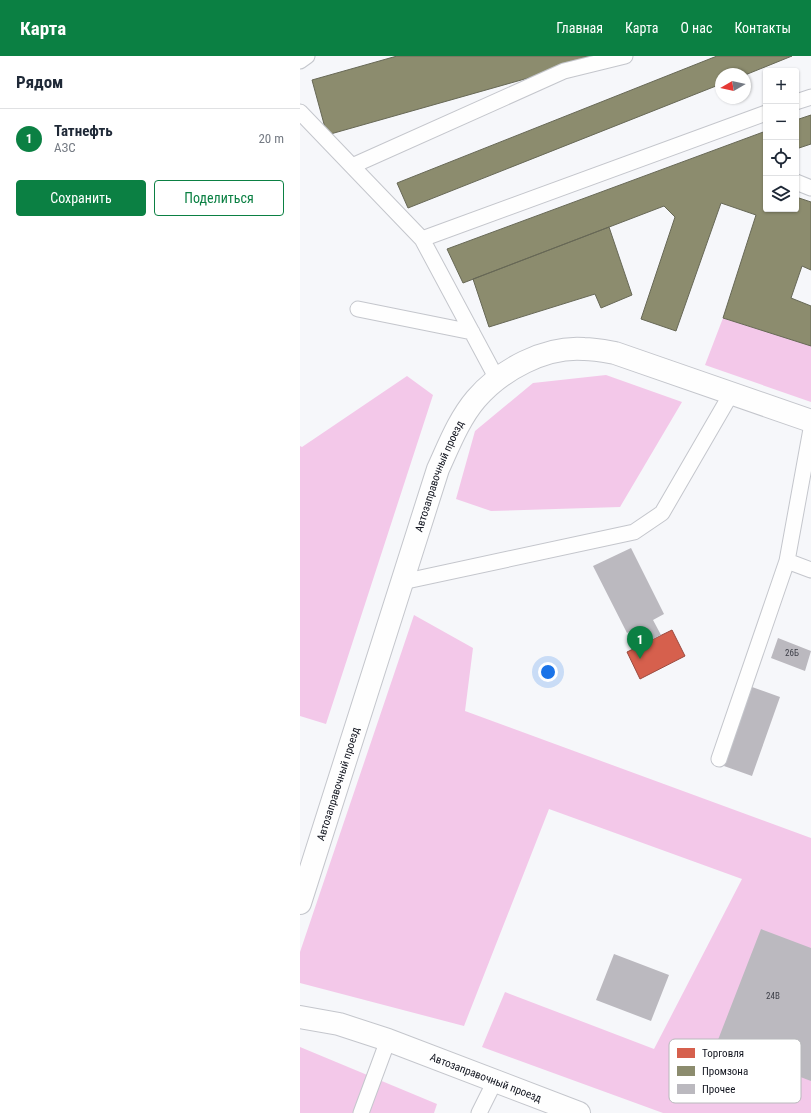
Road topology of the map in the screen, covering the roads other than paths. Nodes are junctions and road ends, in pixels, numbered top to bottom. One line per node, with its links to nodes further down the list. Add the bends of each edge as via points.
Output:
1 (307, 56): 3 (lane)
2 (625, 56): 8 (lane, via 564,71)
3 (300, 61)
4 (811, 97): 5 (lane)
5 (799, 101)
6 (300, 112): 8 (lane)
7 (763, 114): 11 (lane)
8 (352, 166): 11 (lane)
9 (799, 183): 10 (lane)
10 (811, 188)
11 (422, 238): 13 (lane)
12 (358, 308): 13 (lane)
13 (472, 332): 14 (lane)
14 (497, 379): 15 (street, Автозаправочный проезд, via 527,360 554,352 583,348 614,353); 20 (street, Автозаправочный проезд, via 476,399 458,425 438,469)
15 (731, 394): 16 (street, Автозаправочный проезд); 20 (lane, via 662,513 634,532)
16 (811, 421)
17 (811, 429): 18 (lane)
18 (787, 561): 19 (lane); 21 (lane)
19 (811, 570)
20 (402, 582): 22 (street, Автозаправочный проезд)
21 (719, 759)
22 (300, 903)
23 (300, 1017): 24 (street, Автозаправочный проезд, via 339,1024)
24 (388, 1040): 25 (street, Автозаправочный проезд); 26 (lane)
25 (495, 1081): 27 (lane); 28 (street, Автозаправочный проезд)
26 (361, 1113)
27 (479, 1113)
28 (579, 1113)

